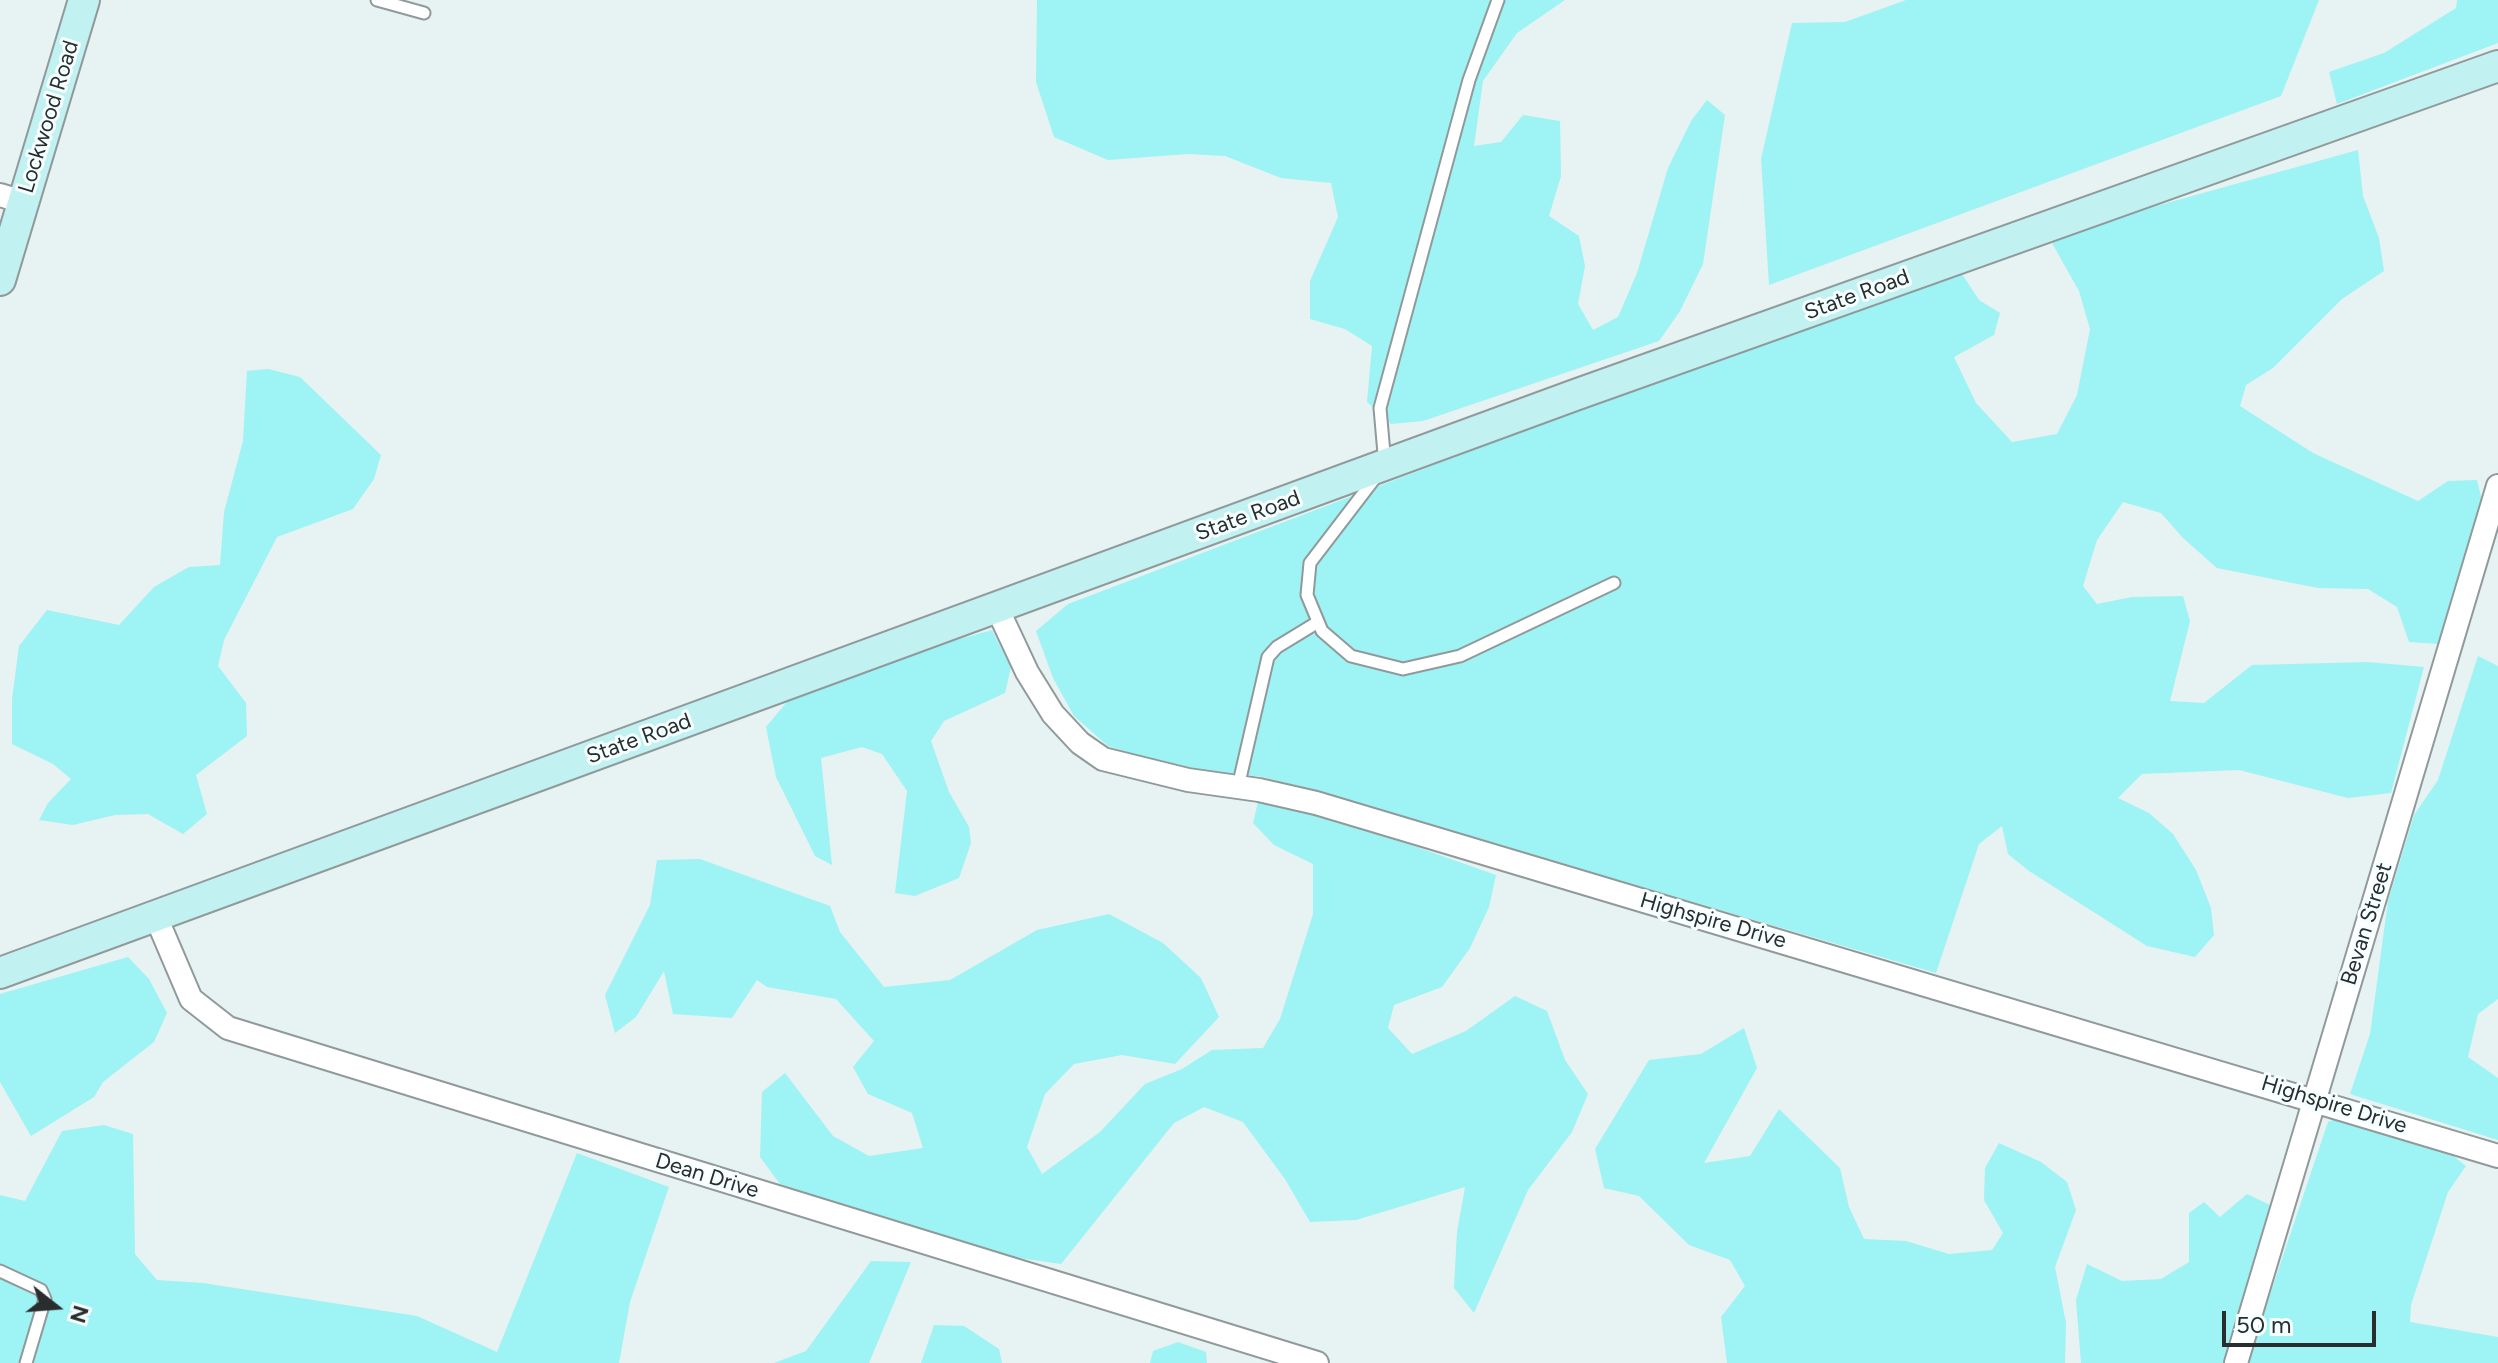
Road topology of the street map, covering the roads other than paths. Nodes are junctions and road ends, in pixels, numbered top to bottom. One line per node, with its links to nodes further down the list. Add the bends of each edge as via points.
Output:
1 (84, 0): 6 (street, Lockwood Road)
2 (377, 0): 4 (lane)
3 (1498, 0): 8 (lane, via 1469,80 1380,408)
4 (424, 13)
5 (2498, 66): 8 (street, State Road)
6 (12, 198): 7 (street, Lockwood Road)
7 (0, 280)
8 (1385, 465): 11 (street, State Road); 12 (lane, via 1310,563 1307,595)
9 (2498, 486): 16 (street, Bevan Street)
10 (1614, 583): 12 (lane, via 1460,656 1403,669 1351,656)
11 (997, 608): 13 (street, Highspire Drive, via 1053,714 1091,752 1188,780); 14 (street, State Road)
12 (1318, 622): 13 (lane, via 1268,657)
13 (1238, 787): 16 (street, Highspire Drive, via 1316,803)
14 (156, 917): 15 (street, State Road); 20 (street, Dean Drive, via 191,999 228,1028)
15 (0, 973)
16 (2315, 1099): 17 (street, Highspire Drive); 21 (street, Bevan Street)
17 (2498, 1156)
18 (0, 1271): 19 (lane, via 41,1290 45,1299)
19 (26, 1363)
20 (1317, 1363)
21 (2236, 1363)

